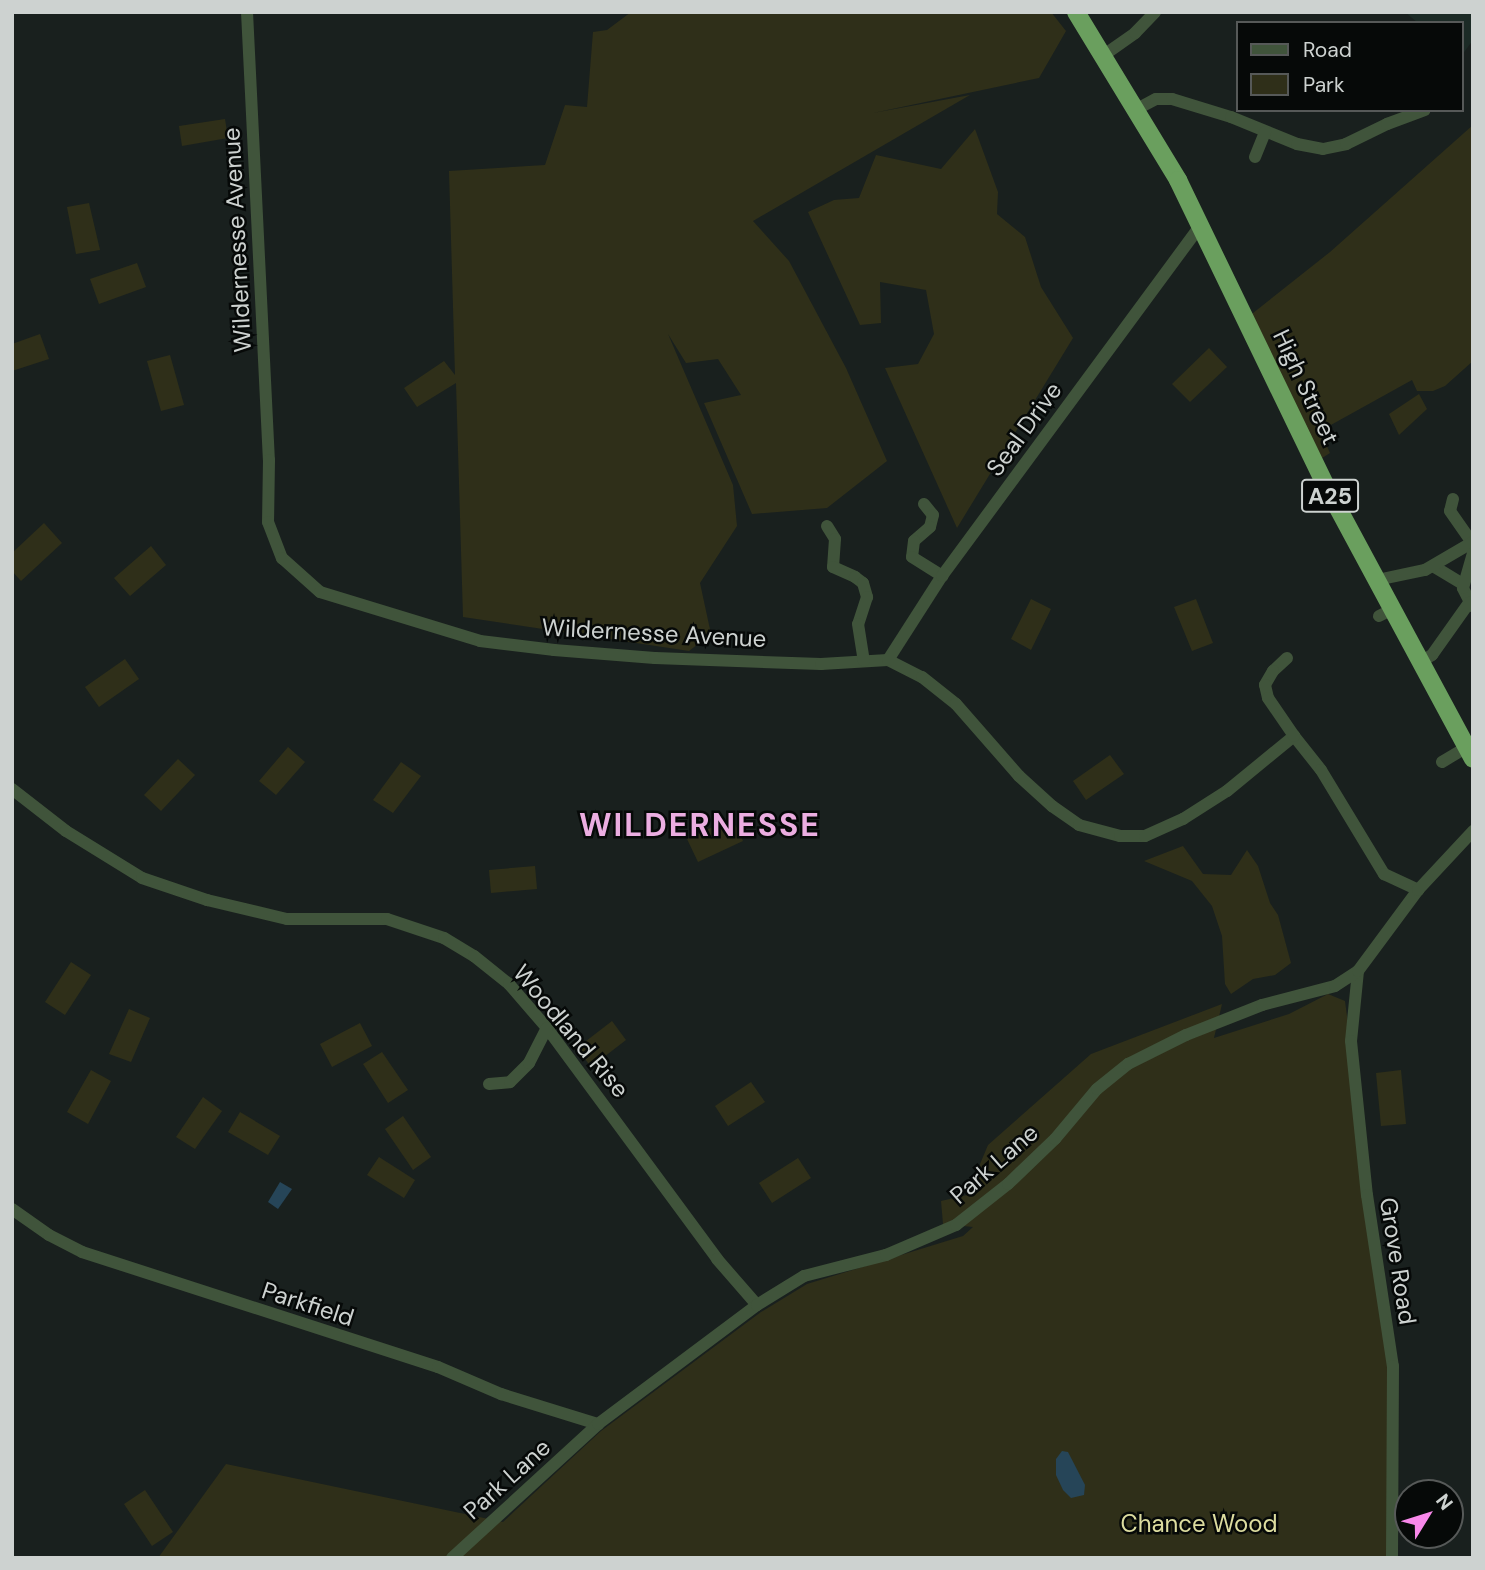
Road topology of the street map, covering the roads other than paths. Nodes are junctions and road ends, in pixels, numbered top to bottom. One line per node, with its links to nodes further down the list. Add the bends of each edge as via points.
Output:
1 (247, 12): 22 (street, Wildernesse Avenue, via 270,460 268,522 282,558 320,592 480,640 655,658 821,664)
2 (1076, 12): 4 (highway, A25)
3 (1155, 12): 4 (street)
4 (1104, 55): 5 (highway, High Street / A25)
5 (1137, 109): 7 (street, via 1156,99 1168,99); 9 (highway, High Street / A25)
6 (1420, 112): 7 (street, via 1332,148 1303,145)
7 (1265, 132): 8 (street)
8 (1255, 157)
9 (1199, 226): 16 (street, Seal Drive); 17 (highway, High Street / A25)
10 (1453, 499): 13 (street, via 1450,511)
11 (924, 504): 16 (street, via 933,515 930,527 914,541 912,557)
12 (827, 526): 22 (street, via 835,539 833,568 855,576 867,597 858,624)
13 (1473, 543): 15 (street)
14 (1473, 552): 18 (street)
15 (1433, 566): 17 (street); 18 (street)
16 (942, 576): 21 (street, Seal Drive)
17 (1377, 580): 23 (highway, High Street / A25, via 1386,612)
18 (1463, 584): 19 (street)
19 (1471, 604): 23 (street)
20 (1287, 658): 24 (street, via 1265,684 1268,698)
21 (888, 660): 22 (street, Wildernesse Avenue); 24 (street, Wildernesse Avenue, via 922,677 956,704 1052,806 1079,825 1121,836 1145,836 1184,819 1227,791)
22 (864, 661)
23 (1422, 661): 25 (highway, High Street / A25)
24 (1294, 736): 29 (street, via 1321,770 1384,874)
25 (1470, 753): 26 (street)
26 (1442, 762)
27 (12, 789): 33 (street, Woodland Rise, via 66,831 142,878 287,919 387,919 444,938 509,984)
28 (1473, 831): 29 (street, Park Lane)
29 (1418, 890): 30 (street, Park Lane)
30 (1357, 971): 31 (street, Park Lane); 32 (street, Grove Road)
31 (1335, 986): 32 (street); 36 (street, Park Lane, via 1262,1005 1128,1064 1097,1089 1055,1139 1008,1184 956,1226 886,1255 804,1276)
32 (1353, 1001): 39 (street, Grove Road, via 1351,1041 1367,1195 1393,1366)
33 (547, 1028): 34 (street, via 529,1063 510,1082); 36 (street, Woodland Rise, via 717,1259)
34 (489, 1084)
35 (12, 1209): 37 (street, Parkfield, via 82,1252)
36 (757, 1305): 37 (street, Park Lane)
37 (598, 1424): 38 (street, Park Lane)
38 (452, 1558)
39 (1392, 1558)

